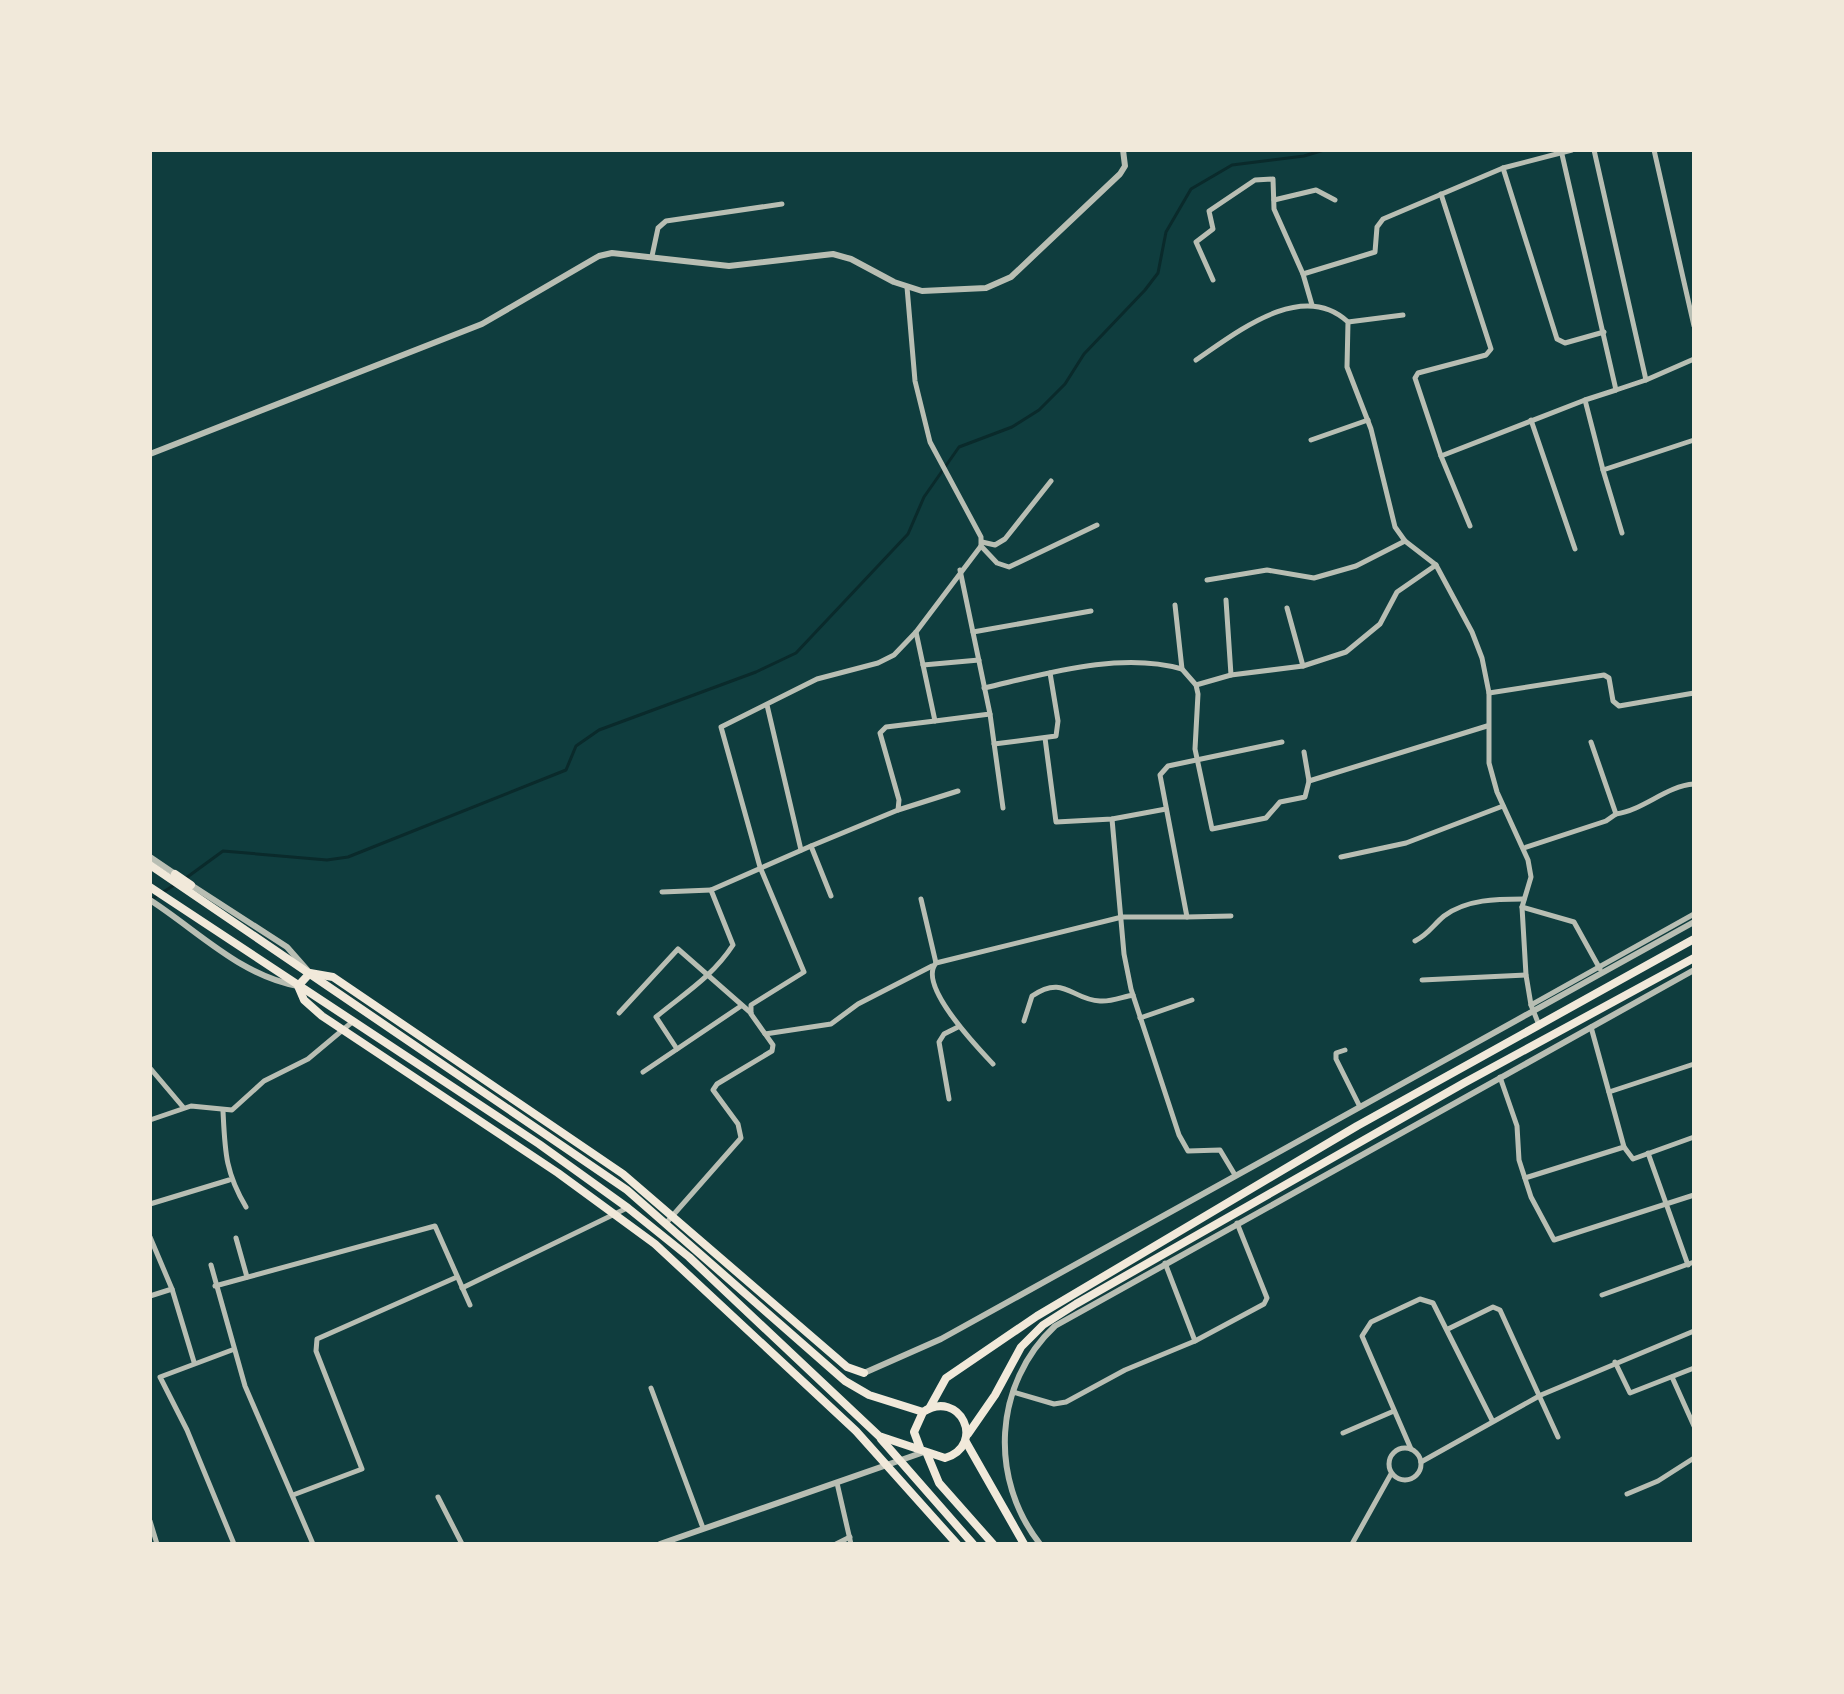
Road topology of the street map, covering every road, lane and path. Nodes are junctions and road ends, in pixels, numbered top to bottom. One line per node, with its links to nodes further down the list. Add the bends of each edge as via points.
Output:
1 (1123, 150): 14 (street, via 1123,170 1011,277 986,288 951,292)
2 (1572, 150): 5 (street)
3 (1594, 150): 22 (street)
4 (1654, 150): 18 (street)
5 (1561, 151): 6 (street); 19 (street)
6 (1503, 168): 7 (street); 19 (street, via 1557,339 1565,343)
7 (1441, 194): 12 (street, via 1379,222 1377,249 1369,256); 30 (street, via 1491,349 1415,378)
8 (1274, 200): 9 (street, via 1316,190); 12 (street); 13 (street, via 1275,181 1260,178 1209,211 1213,229 1196,242)
9 (1335, 200)
10 (782, 204): 11 (street, via 666,221 658,228)
11 (652, 256): 14 (street, via 740,266 833,254); 29 (street, via 599,256 482,324)
12 (1303, 274): 15 (street)
13 (1213, 280)
14 (907, 287): 37 (street, via 915,381 939,463)
15 (1312, 305): 17 (street); 21 (street, via 1257,321)
16 (1403, 315): 17 (street)
17 (1348, 322): 25 (street, via 1347,367)
18 (1694, 326)
19 (1604, 332): 23 (street)
20 (1694, 359): 22 (street)
21 (1196, 360)
22 (1646, 380): 23 (street)
23 (1616, 390): 24 (street)
24 (1585, 400): 26 (street); 31 (street)
25 (1368, 420): 27 (street); 36 (street, via 1395,527)
26 (1531, 420): 30 (street); 38 (street)
27 (1311, 440)
28 (1694, 440): 31 (street)
29 (150, 454)
30 (1441, 456): 34 (street)
31 (1603, 470): 35 (street)
32 (1051, 481): 37 (street, via 1005,539)
33 (1097, 525): 37 (street, via 1009,567 997,563)
34 (1470, 526)
35 (1622, 533)
36 (1405, 541): 39 (street); 41 (street, via 1356,566 1314,578 1267,570)
37 (981, 544): 40 (street)
38 (1575, 549)
39 (1436, 565): 50 (street, via 1397,592 1380,624 1356,646); 56 (street, via 1472,632)
40 (960, 570): 46 (street); 47 (street)
41 (1207, 580)
42 (1226, 600): 53 (street)
43 (1175, 605): 51 (street)
44 (1287, 608): 50 (street)
45 (1091, 611): 47 (street)
46 (916, 632): 49 (street); 58 (street, via 886,659 817,679)
47 (973, 632): 48 (street)
48 (979, 660): 49 (street); 55 (street)
49 (923, 665): 60 (street)
50 (1303, 666): 53 (street)
51 (1182, 669): 52 (street, via 1125,664); 54 (street)
52 (1050, 673): 55 (street); 62 (street, via 1058,730)
53 (1231, 675): 54 (street)
54 (1196, 685): 67 (street)
55 (984, 688): 59 (street)
56 (1489, 693): 57 (street, via 1604,675 1619,706); 61 (street)
57 (1694, 693)
58 (767, 705): 79 (street); 83 (street, via 721,727)
59 (990, 714): 60 (street); 65 (street)
60 (935, 721): 74 (street, via 886,727 880,733)
61 (1487, 726): 68 (street); 71 (street, via 1489,763)
62 (1045, 738): 65 (street); 76 (street, via 1056,822)
63 (1282, 742): 67 (street)
64 (1591, 742): 75 (street)
65 (994, 744): 72 (street)
66 (1304, 752): 68 (street)
67 (1198, 759): 68 (street, via 1211,827 1217,830 1266,818 1280,802 1305,797); 73 (street, via 1162,770)
68 (1309, 781)
69 (1694, 784): 75 (street)
70 (958, 791): 74 (street)
71 (1503, 806): 78 (street); 81 (street, via 1406,843)
72 (1003, 808)
73 (1166, 809): 76 (street); 96 (street)
74 (898, 810): 77 (street)
75 (1616, 814): 78 (street)
76 (1112, 819): 95 (street)
77 (811, 846): 79 (street); 88 (street)
78 (1524, 848): 90 (street, via 1531,877)
79 (801, 850): 83 (street)
80 (150, 857): 84 (street)
81 (1341, 857)
82 (150, 865): 84 (highway)
83 (760, 867): 86 (street); 115 (street, via 804,972 754,1002)
84 (171, 875): 105 (highway)
85 (150, 887): 109 (highway)
86 (711, 890): 87 (street); 107 (street, via 733,945)
87 (662, 892)
88 (831, 896)
89 (921, 899): 102 (street)
90 (1524, 899): 92 (street); 100 (street, via 1465,905)
91 (150, 900): 109 (street, via 247,969)
92 (1522, 907): 103 (street, via 1574,922); 106 (street)
93 (1694, 914): 98 (street)
94 (1231, 916): 96 (street)
95 (1122, 917): 96 (street); 102 (street); 110 (street)
96 (1187, 917)
97 (1694, 922): 98 (street)
98 (1684, 924): 103 (street); 113 (street)
99 (1694, 939): 119 (highway)
100 (1415, 941)
101 (1694, 958): 191 (highway, via 1054,1318 1021,1347)
102 (934, 964): 120 (street, via 944,1005); 123 (street, via 831,1024)
103 (1600, 969): 113 (street)
104 (1694, 970): 121 (street)
105 (310, 973): 109 (highway); 149 (highway)
106 (1526, 975): 108 (street); 113 (street)
107 (709, 978): 112 (street); 114 (street, via 678,949); 124 (street, via 656,1017)
108 (1422, 980)
109 (298, 986): 118 (highway); 122 (highway, via 311,1007)
110 (1133, 995): 116 (street); 117 (street, via 1099,1001 1064,987 1044,989 1032,996)
111 (1192, 1000): 116 (street)
112 (741, 1006): 115 (street); 124 (street)
113 (1532, 1008): 119 (street); 133 (street)
114 (619, 1013)
115 (751, 1014): 123 (street)
116 (1140, 1018): 140 (street, via 1183,1145 1188,1151 1220,1150)
117 (1024, 1021)
118 (351, 1023): 122 (street); 147 (highway)
119 (1539, 1025): 184 (highway, via 1037,1316 946,1378)
120 (958, 1027): 126 (street); 132 (street, via 939,1042)
121 (1591, 1027): 130 (street); 131 (street)
122 (343, 1030): 135 (street, via 308,1059 264,1081 237,1107); 148 (highway)
123 (765, 1034): 149 (street, via 772,1051 714,1087 741,1138)
124 (677, 1049): 129 (street)
125 (1345, 1050): 133 (street, via 1336,1053 1336,1059)
126 (993, 1064)
127 (1694, 1064): 131 (street)
128 (150, 1068): 134 (street)
129 (643, 1072)
130 (1500, 1077): 141 (street, via 1517,1126); 151 (street)
131 (1609, 1092): 138 (street)
132 (949, 1099)
133 (1359, 1105): 140 (street)
134 (183, 1107): 135 (street); 136 (street)
135 (223, 1111): 142 (street)
136 (150, 1120)
137 (1694, 1137): 139 (street)
138 (1624, 1147): 139 (street, via 1633,1159); 141 (street)
139 (1648, 1153): 145 (street)
140 (1235, 1175): 179 (street, via 941,1339)
141 (1525, 1178): 145 (street, via 1554,1240)
142 (229, 1180): 144 (street); 146 (street)
143 (1694, 1195): 145 (street)
144 (150, 1204)
145 (1665, 1204): 158 (street)
146 (246, 1207)
147 (628, 1208): 148 (street); 150 (highway)
148 (616, 1214): 152 (highway); 164 (street)
149 (670, 1218): 155 (highway); 160 (highway)
150 (647, 1223): 152 (highway); 156 (highway)
151 (1237, 1223): 157 (street); 174 (street, via 1267,1301)
152 (638, 1232): 171 (highway)
153 (150, 1237): 165 (street)
154 (236, 1238): 161 (street)
155 (698, 1250): 156 (highway); 166 (highway)
156 (689, 1257): 169 (highway)
157 (1165, 1262): 174 (street); 182 (street, via 1055,1326 1023,1367)
158 (1691, 1264): 167 (street)
159 (211, 1265): 163 (street)
160 (742, 1275): 166 (highway); 179 (highway, via 847,1367)
161 (247, 1277): 162 (street, via 431,1226 439,1229); 163 (street)
162 (457, 1277): 164 (street); 201 (street, via 317,1339 316,1351 362,1469)
163 (215, 1286): 175 (street)
164 (462, 1288): 170 (street)
165 (172, 1289): 168 (street); 176 (street)
166 (745, 1293): 184 (highway, via 845,1381 869,1395)
167 (1602, 1295)
168 (150, 1296)
169 (739, 1304): 171 (highway); 189 (highway)
170 (470, 1305)
171 (742, 1322): 197 (highway, via 856,1431)
172 (1448, 1329): 183 (street, via 1497,1307); 185 (street, via 1433,1303 1424,1298 1365,1327 1362,1336); 186 (street)
173 (1694, 1331): 177 (street)
174 (1195, 1341): 182 (street, via 1059,1404)
175 (232, 1350): 176 (street); 201 (street)
176 (194, 1362): 207 (street, via 160,1377)
177 (1615, 1362): 180 (street, via 1630,1393); 183 (street)
178 (1694, 1368): 180 (street)
179 (864, 1373)
180 (1672, 1377): 187 (street)
181 (651, 1388): 204 (street)
182 (1012, 1392): 216 (street, via 1002,1436 1011,1490)
183 (1541, 1395): 186 (street); 190 (street)
184 (926, 1410): 191 (highway, via 939,1405 956,1410 967,1425); 193 (highway, via 914,1432)
185 (1394, 1411): 188 (street); 192 (street)
186 (1492, 1420): 196 (street)
187 (1694, 1424)
188 (1343, 1433)
189 (879, 1436): 193 (highway); 195 (highway)
190 (1558, 1437)
191 (967, 1438): 193 (highway, via 953,1455 935,1458); 215 (highway)
192 (1411, 1449): 196 (street); 198 (street, via 1391,1454)
193 (924, 1451): 195 (street); 214 (highway, via 939,1483)
194 (1694, 1458): 200 (street)
195 (900, 1461): 197 (street); 213 (highway)
196 (1421, 1462): 198 (street, via 1411,1479)
197 (885, 1467): 199 (street); 212 (highway)
198 (1391, 1474): 217 (street)
199 (837, 1483): 204 (street); 205 (street)
200 (1627, 1494)
201 (293, 1495): 208 (street)
202 (438, 1497): 209 (street)
203 (150, 1521): 206 (street)
204 (703, 1528): 210 (street)
205 (850, 1541): 211 (street)
206 (157, 1544)
207 (234, 1544)
208 (313, 1544)
209 (462, 1544)
210 (660, 1544)
211 (836, 1544)
212 (957, 1544)
213 (973, 1544)
214 (993, 1544)
215 (1024, 1544)
216 (1040, 1544)
217 (1352, 1544)

